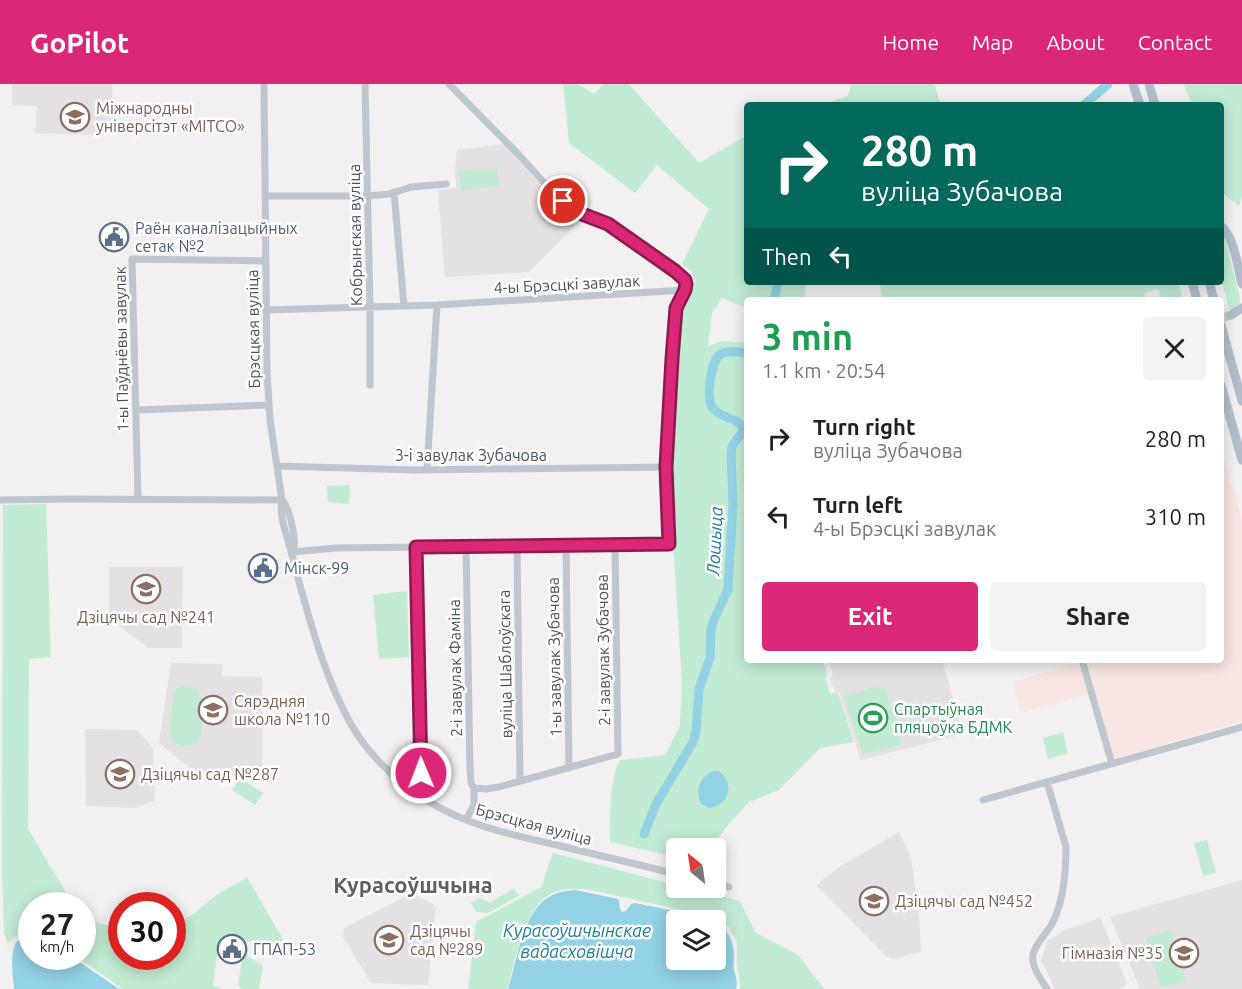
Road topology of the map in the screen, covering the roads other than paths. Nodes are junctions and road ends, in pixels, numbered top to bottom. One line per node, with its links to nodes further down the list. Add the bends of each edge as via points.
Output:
1 (264, 84): 10 (street, Брэсцкая вуліца)
2 (365, 84): 11 (street, Кобрынская вуліца)
3 (449, 84): 15 (street, via 563,201 608,224 675,271 685,280)
4 (1133, 84): 6 (main road)
5 (1149, 84): 7 (main road)
6 (1139, 102)
7 (1154, 102)
8 (446, 184): 9 (street)
9 (394, 192): 11 (street); 17 (street)
10 (265, 196): 11 (street); 13 (street, Брэсцкая вуліца)
11 (367, 196): 18 (street, Кобрынская вуліца)
12 (1224, 229): 14 (main road)
13 (265, 261): 20 (street, Брэсцкая вуліца); 27 (street, 1-ы Паўднёвы завулак, via 132,259)
14 (1242, 284)
15 (685, 290): 16 (street, 4-ы Брэсцкі завулак); 30 (street, via 676,308)
16 (437, 305): 17 (street, 4-ы Брэсцкі завулак); 31 (street)
17 (404, 306): 18 (street, 4-ы Брэсцкі завулак)
18 (370, 307): 20 (street, 4-ы Брэсцкі завулак); 23 (street, Кобрынская вуліца)
19 (1242, 308): 21 (main road)
20 (266, 310): 26 (street, Брэсцкая вуліца)
21 (1231, 315)
22 (1224, 335): 25 (main road)
23 (370, 385)
24 (1224, 396): 28 (main road)
25 (1242, 401)
26 (269, 405): 27 (street); 29 (street, Брэсцкая вуліца)
27 (136, 410): 32 (street, 1-ы Паўднёвы завулак)
28 (1242, 460)
29 (277, 466): 31 (street, 3-і завулак Зубачова); 34 (street, Брэсцкая вуліца)
30 (666, 467): 31 (street, 3-і завулак Зубачова); 36 (street, via 669,544)
31 (427, 470)
32 (138, 499): 33 (street); 34 (street)
33 (0, 500)
34 (282, 500): 40 (street, Брэсцкая вуліца, via 295,542)
35 (566, 545): 36 (street); 38 (street); 44 (street, 1-ы завулак Зубачова)
36 (615, 545): 44 (street, 2-і завулак Зубачова, via 618,754)
37 (466, 546): 38 (street); 39 (street); 47 (street, 2-і завулак Фаміна, via 470,768)
38 (517, 546): 45 (street, вуліца Шаблоўскага)
39 (416, 547): 40 (street); 48 (street, via 421,773)
40 (293, 552): 48 (street, Брэсцкая вуліца, via 317,647 338,700 360,738 383,766)
41 (1083, 663): 43 (street)
42 (1242, 727): 43 (street)
43 (1112, 764): 46 (street)
44 (569, 768): 45 (street)
45 (520, 781): 47 (street)
46 (1047, 782): 49 (street); 54 (street, via 1066,847 1059,906 1032,956 1035,970)
47 (474, 788): 50 (street, via 474,805)
48 (411, 790): 50 (street, Брэсцкая вуліца)
49 (983, 800)
50 (466, 820): 51 (street, Брэсцкая вуліца)
51 (666, 872)
52 (726, 886): 53 (street)
53 (729, 886)
54 (1047, 989)

